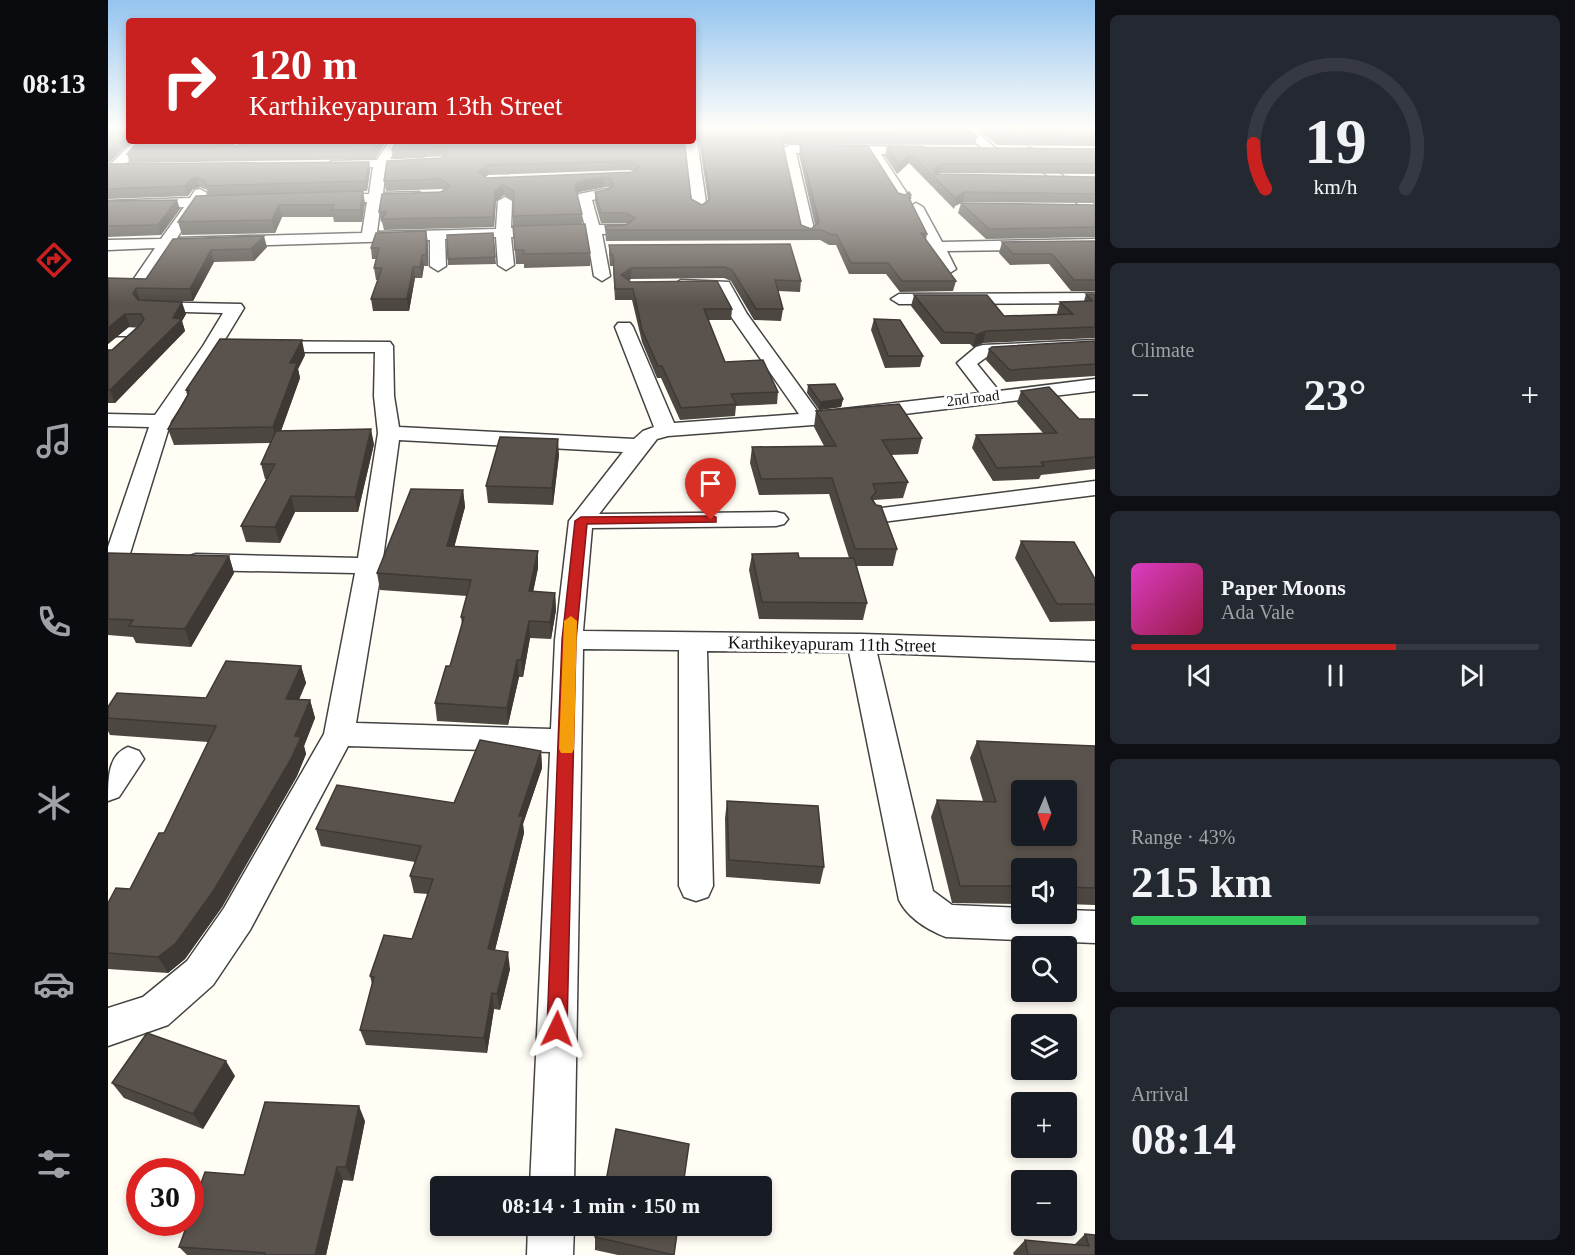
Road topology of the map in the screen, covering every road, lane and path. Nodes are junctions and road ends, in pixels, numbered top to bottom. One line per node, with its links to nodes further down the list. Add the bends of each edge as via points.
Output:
1 (205, 187): 14 (street)
2 (378, 187): 9 (street)
3 (697, 187): 17 (street)
4 (795, 187): 25 (street)
5 (896, 187): 10 (street)
6 (1067, 187): 19 (street)
7 (604, 193): 21 (street, via 584,197)
8 (431, 196): 9 (street)
9 (376, 197): 11 (street); 24 (street)
10 (903, 198)
11 (319, 199)
12 (238, 201): 14 (street)
13 (505, 201): 22 (street)
14 (192, 202): 15 (street); 26 (street)
15 (108, 205)
16 (916, 207): 29 (street)
17 (700, 209)
18 (1068, 209): 19 (street)
19 (1094, 210)
20 (626, 229): 21 (street)
21 (592, 230): 22 (street); 33 (street, via 603,248)
22 (503, 233): 23 (street); 31 (street)
23 (437, 235): 24 (street); 30 (street)
24 (369, 237): 26 (street)
25 (804, 243)
26 (164, 244): 28 (street); 34 (street)
27 (1095, 244): 29 (street)
28 (108, 245)
29 (938, 247): 32 (street)
30 (438, 266)
31 (506, 266)
32 (948, 269)
33 (602, 276)
34 (139, 283)
35 (665, 286): 46 (street, via 723,285 739,315)
36 (899, 299): 37 (street)
37 (1093, 300)
38 (148, 306): 42 (street, via 234,300)
39 (624, 327): 49 (street)
40 (108, 331): 43 (street, via 136,332)
41 (1095, 345): 45 (street, via 983,351 966,363)
42 (212, 347): 48 (street); 50 (street, via 384,346)
43 (115, 351)
44 (1095, 385): 45 (street, 2nd road)
45 (993, 396): 46 (street, 2nd road)
46 (813, 419): 49 (street, 2nd road)
47 (108, 420): 48 (street)
48 (161, 421): 56 (street)
49 (666, 430): 51 (street, via 650,435)
50 (389, 433): 51 (street); 58 (street)
51 (639, 446): 55 (street)
52 (1095, 488): 53 (street)
53 (882, 515)
54 (777, 519): 55 (street)
55 (581, 521): 59 (street)
56 (121, 561)
57 (173, 561): 58 (street)
58 (369, 566): 63 (street)
59 (569, 640): 60 (street, Karthikeyapuram 11th Street); 64 (street)
60 (693, 641): 61 (street, Karthikeyapuram 11th Street); 67 (street)
61 (861, 643): 62 (street, Karthikeyapuram 11th Street); 68 (street, via 917,900 946,921)
62 (1092, 657)
63 (339, 734): 64 (street); 69 (street, via 237,919 200,973 154,1012)
64 (567, 741): 70 (street)
65 (128, 759): 66 (street)
66 (108, 788)
67 (696, 886)
68 (1095, 927)
69 (108, 1027)
70 (552, 1176)
71 (551, 1236): 72 (street)
72 (550, 1255)

